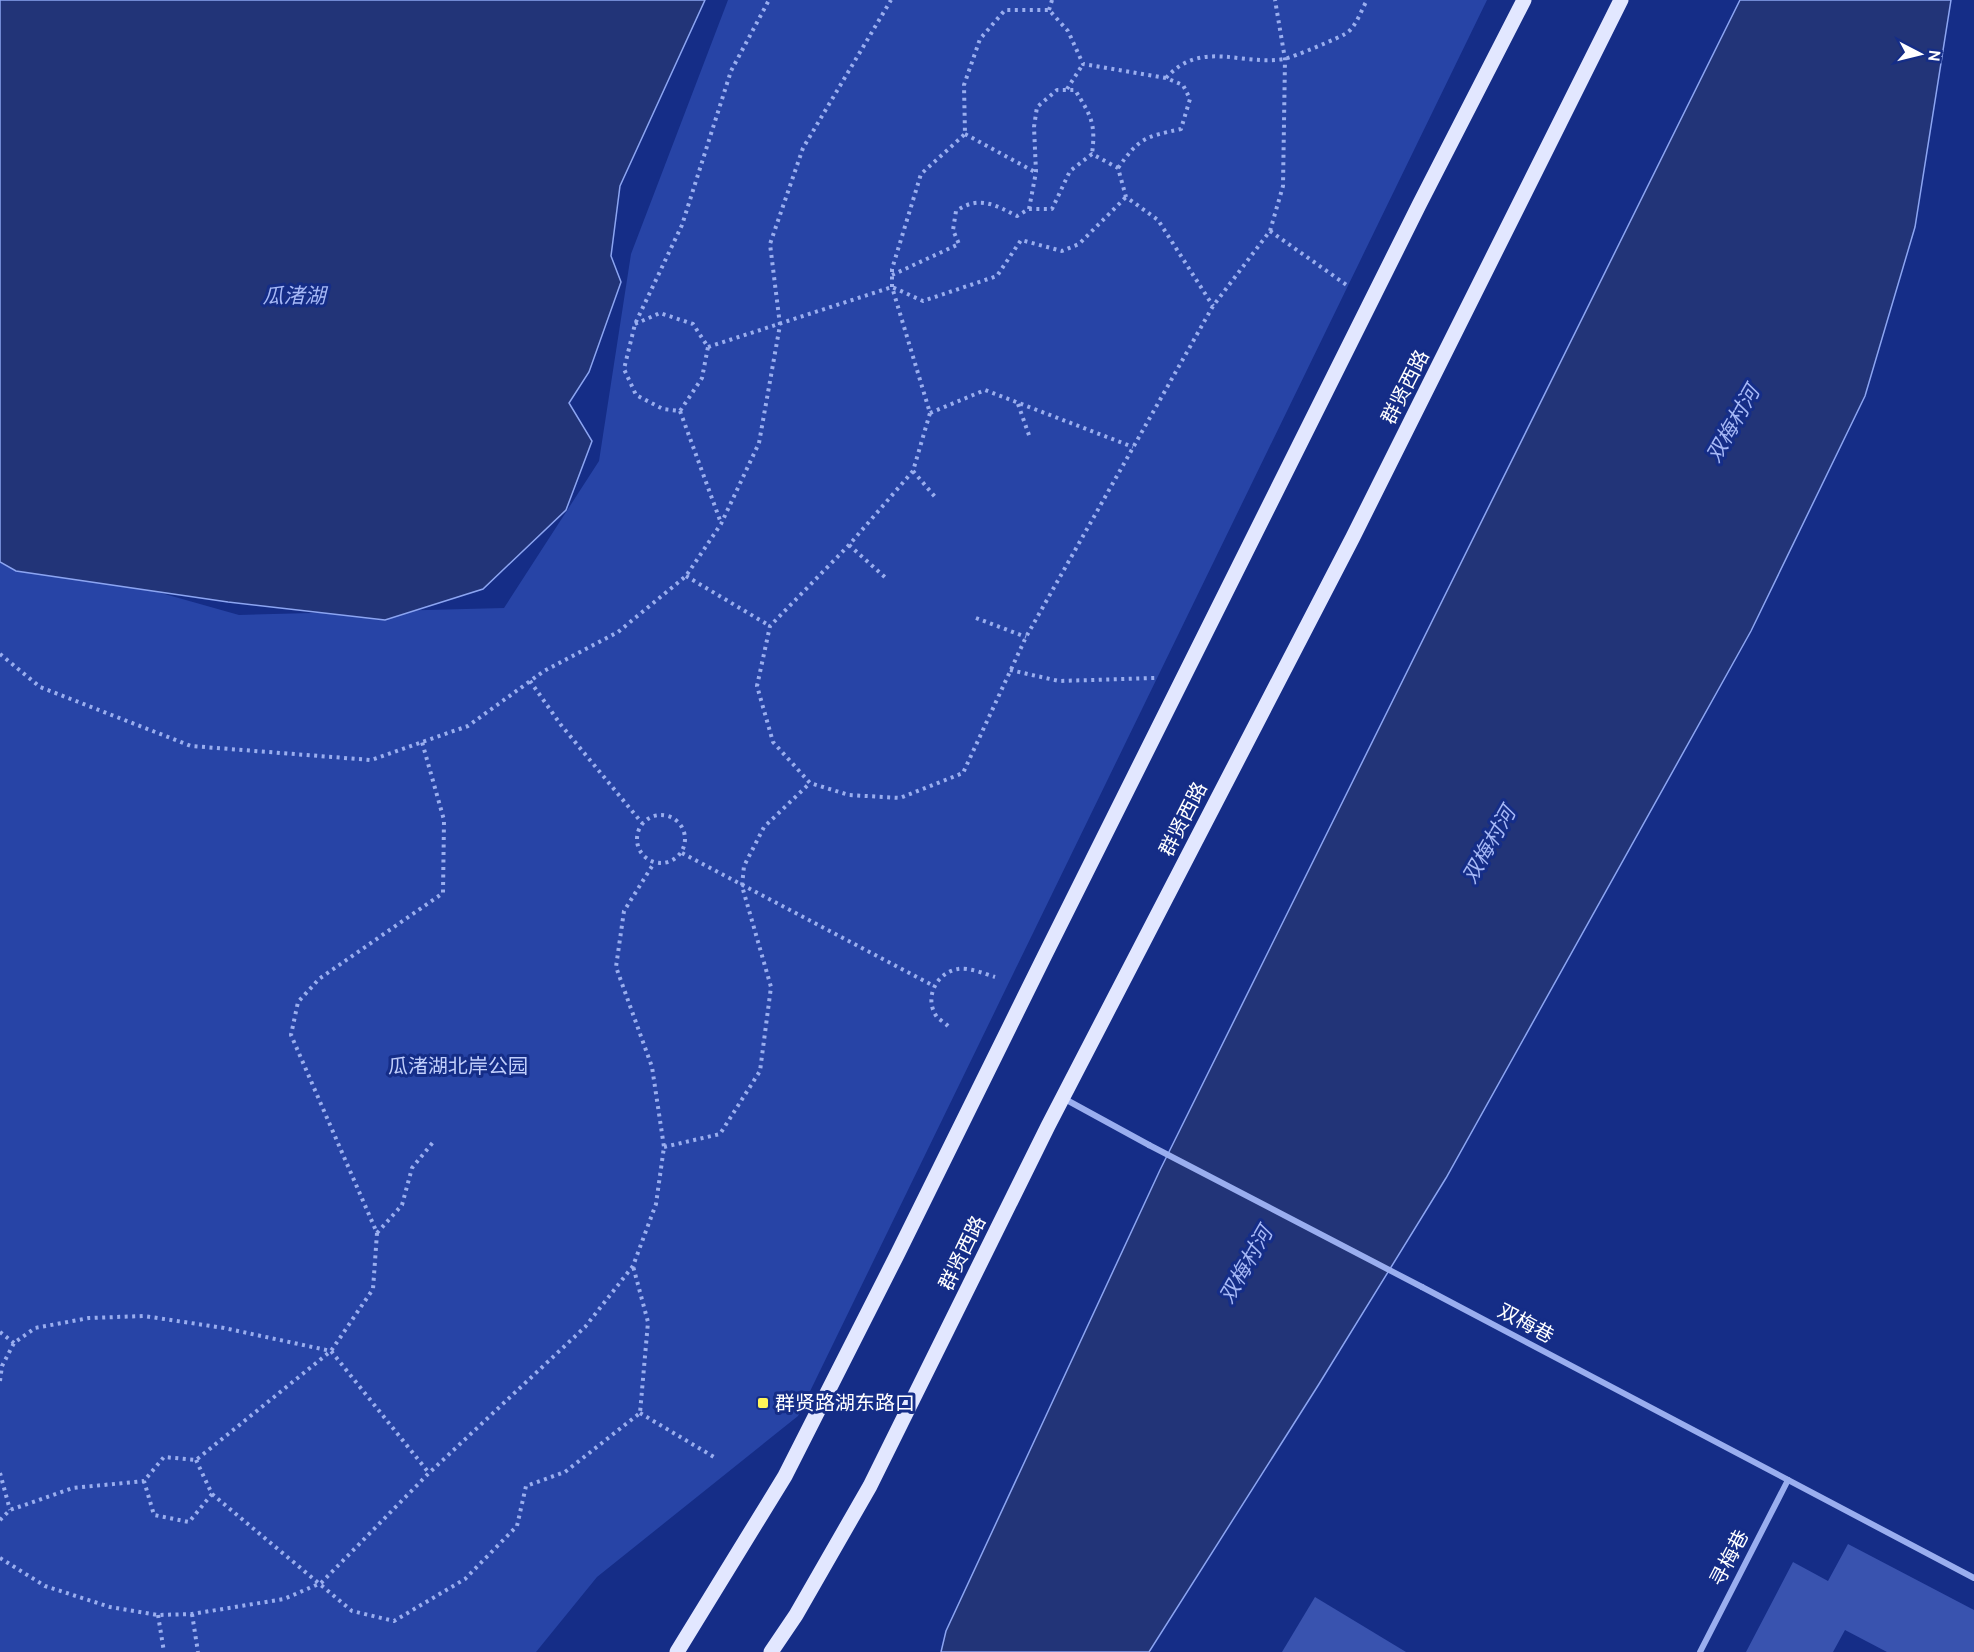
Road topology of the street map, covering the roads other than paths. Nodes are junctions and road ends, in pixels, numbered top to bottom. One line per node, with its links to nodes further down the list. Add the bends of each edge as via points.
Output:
1 (1524, 0): 6 (main road, via 796,1455)
2 (1621, 0): 3 (main road, 群贤西路, via 1353,537)
3 (1062, 1098): 4 (street, 双梅巷, bridge); 7 (main road, 群贤西路, via 870,1486 796,1616)
4 (1788, 1480): 5 (street, 双梅巷); 8 (street, 寻梅巷)
5 (1974, 1578)
6 (678, 1652)
7 (771, 1652)
8 (1700, 1652)

